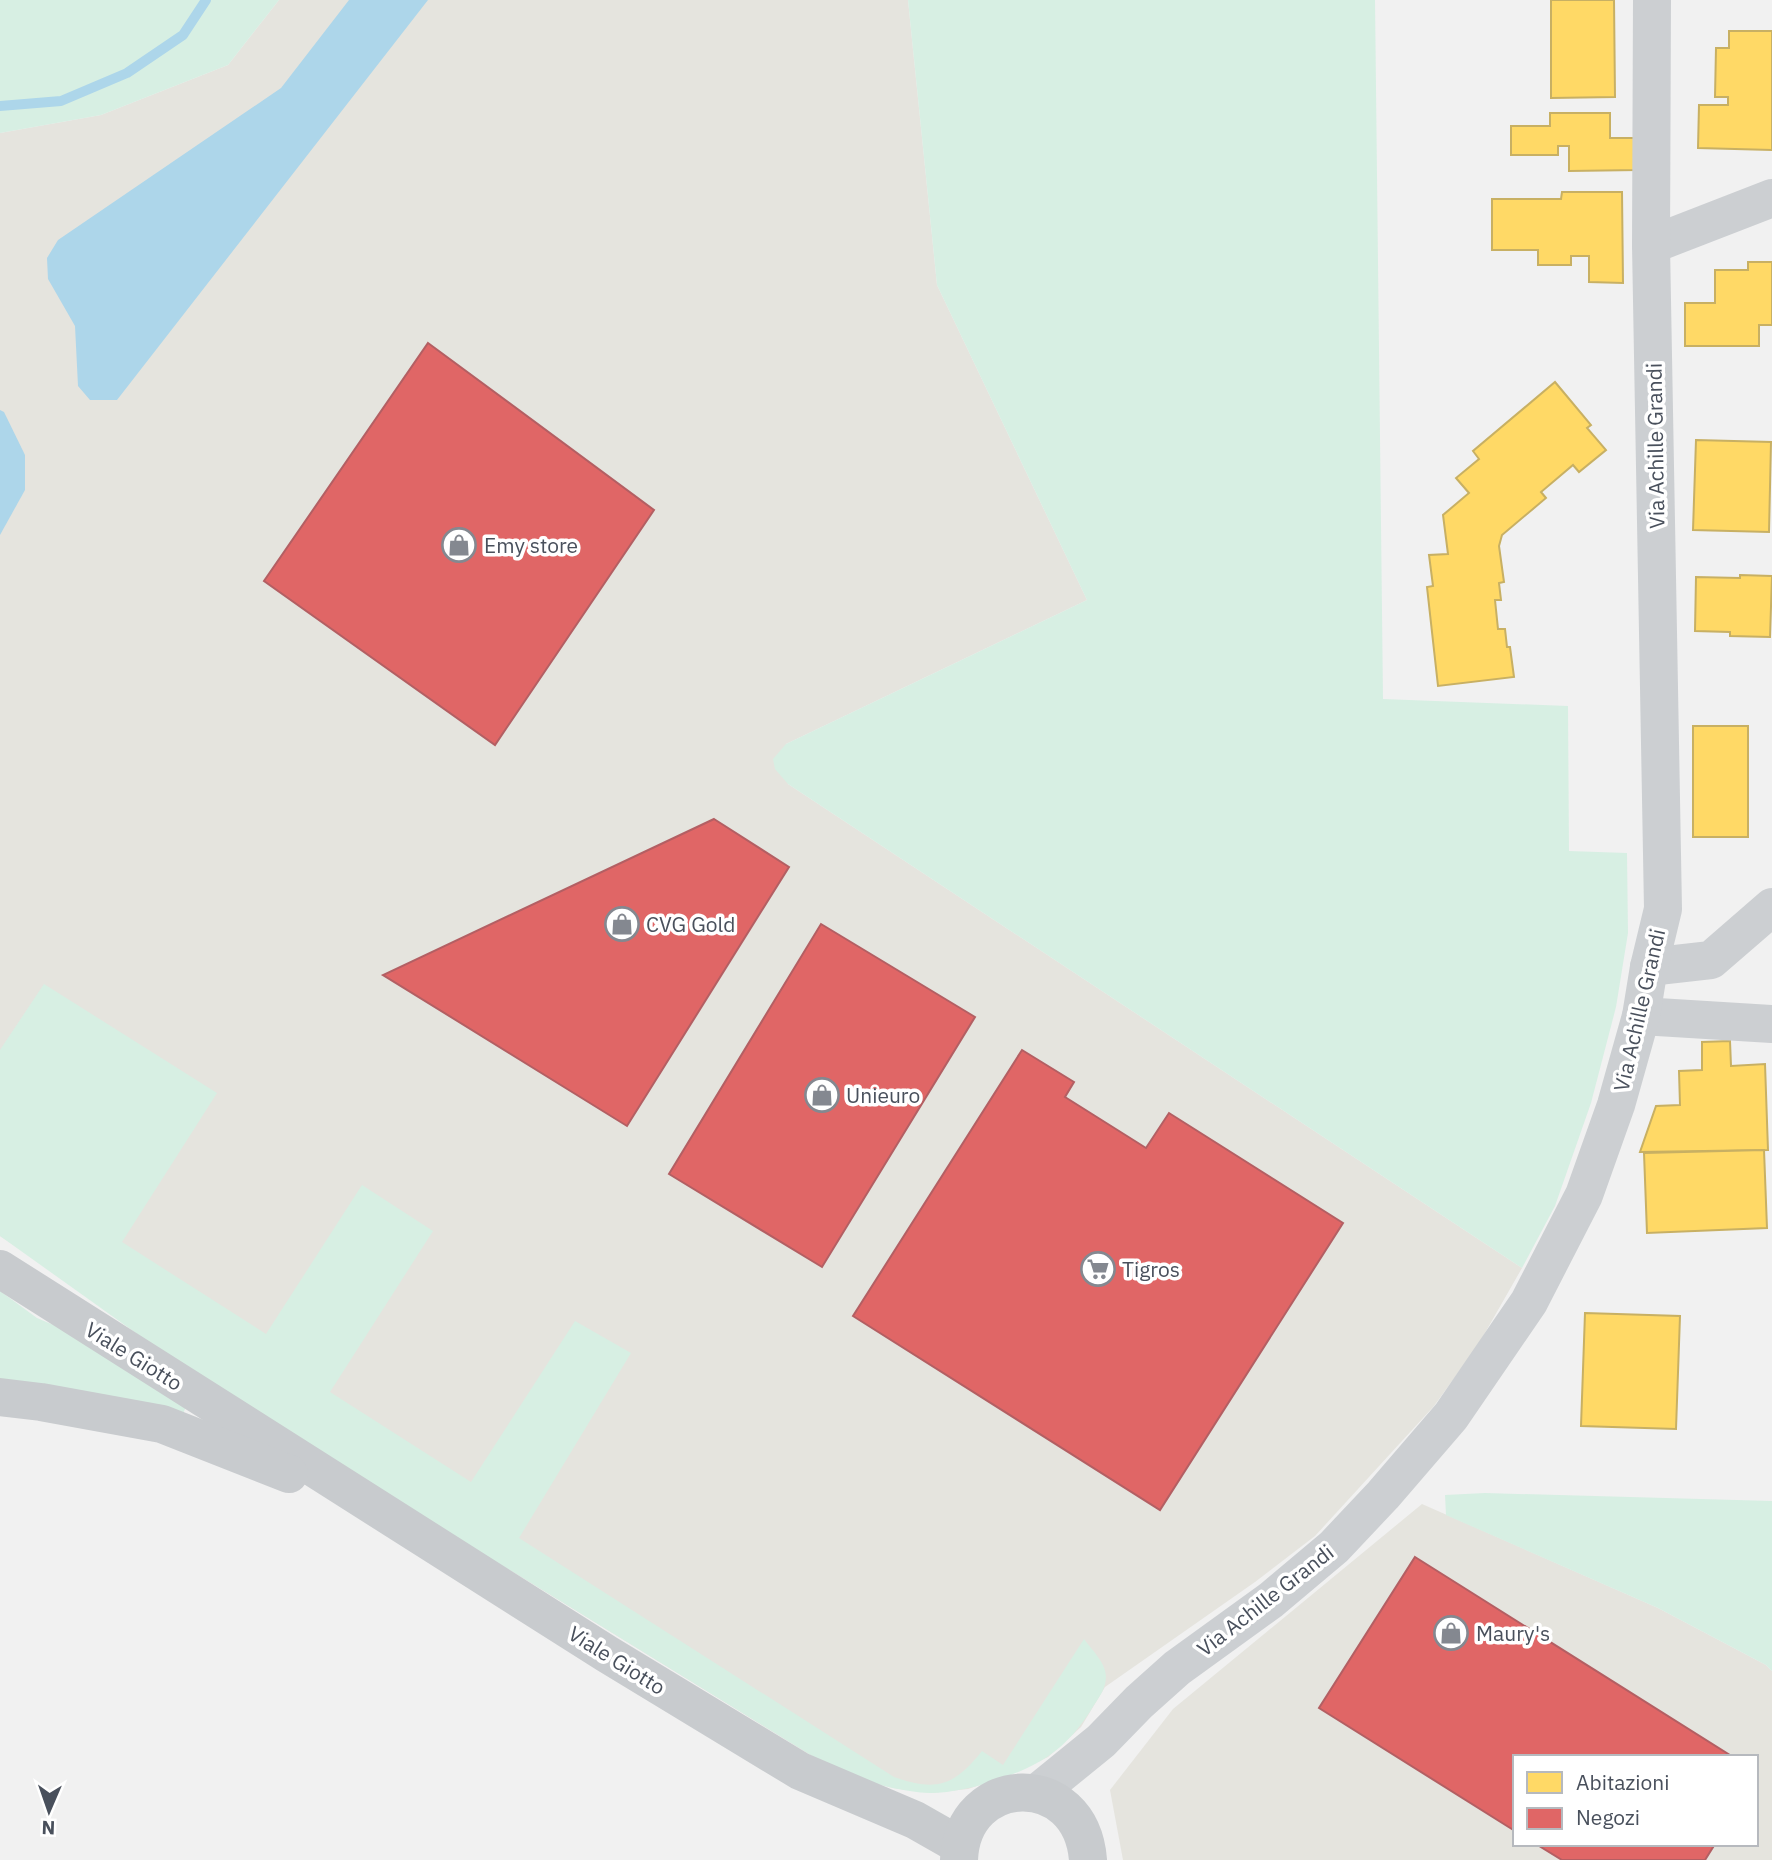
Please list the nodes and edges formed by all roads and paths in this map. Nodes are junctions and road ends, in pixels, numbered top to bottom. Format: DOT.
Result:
graph roads {
  1 [pos="1652,0"];
  2 [pos="1772,198"];
  3 [pos="1651,245"];
  4 [pos="1772,907"];
  5 [pos="1649,967"];
  6 [pos="1641,1016"];
  7 [pos="1772,1024"];
  8 [pos="0,1269"];
  9 [pos="0,1397"];
  10 [pos="375,1507"];
  11 [pos="1101,1741"];
  12 [pos="1037,1793"];
  13 [pos="867,1799"];
  14 [pos="991,1801"];
  15 [pos="1084,1842"];
  16 [pos="959,1853"];
  1 -- 3 [label="street, Via Achille Grandi"];
  2 -- 3 [label="street"];
  3 -- 5 [label="street, Via Achille Grandi"];
  4 -- 5 [label="street"];
  5 -- 6 [label="street, Via Achille Grandi"];
  6 -- 7 [label="street"];
  6 -- 11 [label="street, Via Achille Grandi"];
  8 -- 10 [label="main road, Viale Giotto"];
  9 -- 10 [label="main road, Viale Giotto"];
  10 -- 13 [label="main road, Viale Giotto"];
  11 -- 12 [label="street, Via Achille Grandi"];
  11 -- 15 [label="street"];
  12 -- 14 [label="main road, Viale Giotto"];
  12 -- 15 [label="main road"];
  13 -- 14 [label="main road, Viale Giotto"];
  13 -- 16 [label="main road, Viale Giotto"];
  14 -- 16 [label="main road, Viale Giotto"];
}
